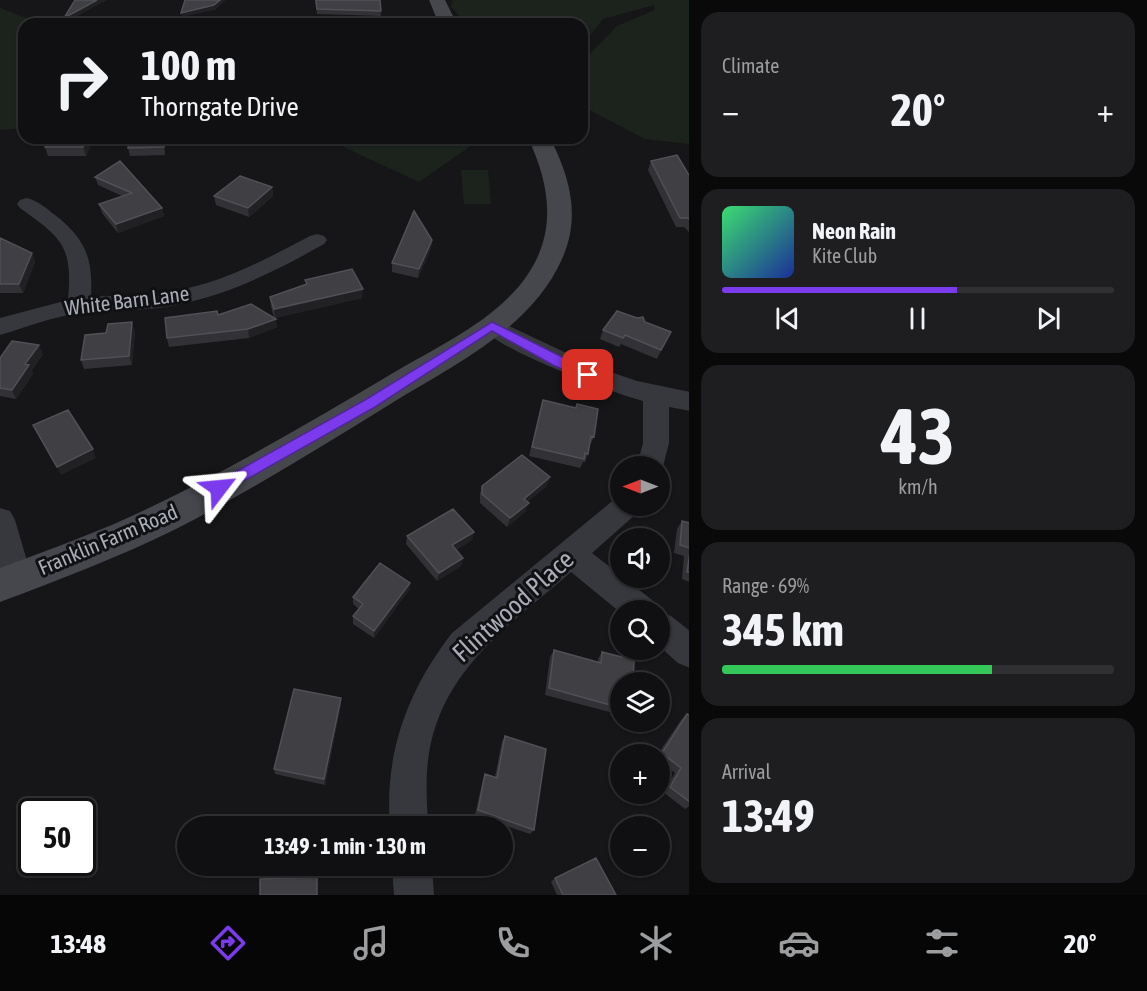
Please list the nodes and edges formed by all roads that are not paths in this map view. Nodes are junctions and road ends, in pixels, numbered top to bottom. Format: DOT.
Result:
graph roads {
  1 [pos="437,0"];
  2 [pos="443,18"];
  3 [pos="542,144"];
  4 [pos="27,204"];
  5 [pos="317,240"];
  6 [pos="80,306"];
  7 [pos="492,326"];
  8 [pos="0,327"];
  9 [pos="656,397"];
  10 [pos="689,402"];
  11 [pos="654,456"];
  12 [pos="615,516"];
  13 [pos="0,520"];
  14 [pos="571,554"];
  15 [pos="8,581"];
  16 [pos="628,600"];
  17 [pos="670,635"];
  18 [pos="689,651"];
  19 [pos="409,816"];
  20 [pos="413,876"];
  21 [pos="414,895"];
  1 -- 2 [label="main road"];
  3 -- 7 [label="main road, Franklin Farm Road"];
  4 -- 6 [label="street"];
  5 -- 6 [label="street, White Barn Lane"];
  6 -- 8 [label="street, White Barn Lane"];
  7 -- 9 [label="street"];
  7 -- 15 [label="main road, Franklin Farm Road"];
  9 -- 10 [label="street"];
  9 -- 11 [label="street"];
  12 -- 14 [label="street, Flintwood Place"];
  13 -- 15 [label="street"];
  14 -- 16 [label="street"];
  14 -- 19 [label="street, Flintwood Place"];
  17 -- 18 [label="street"];
  20 -- 21 [label="street"];
}
